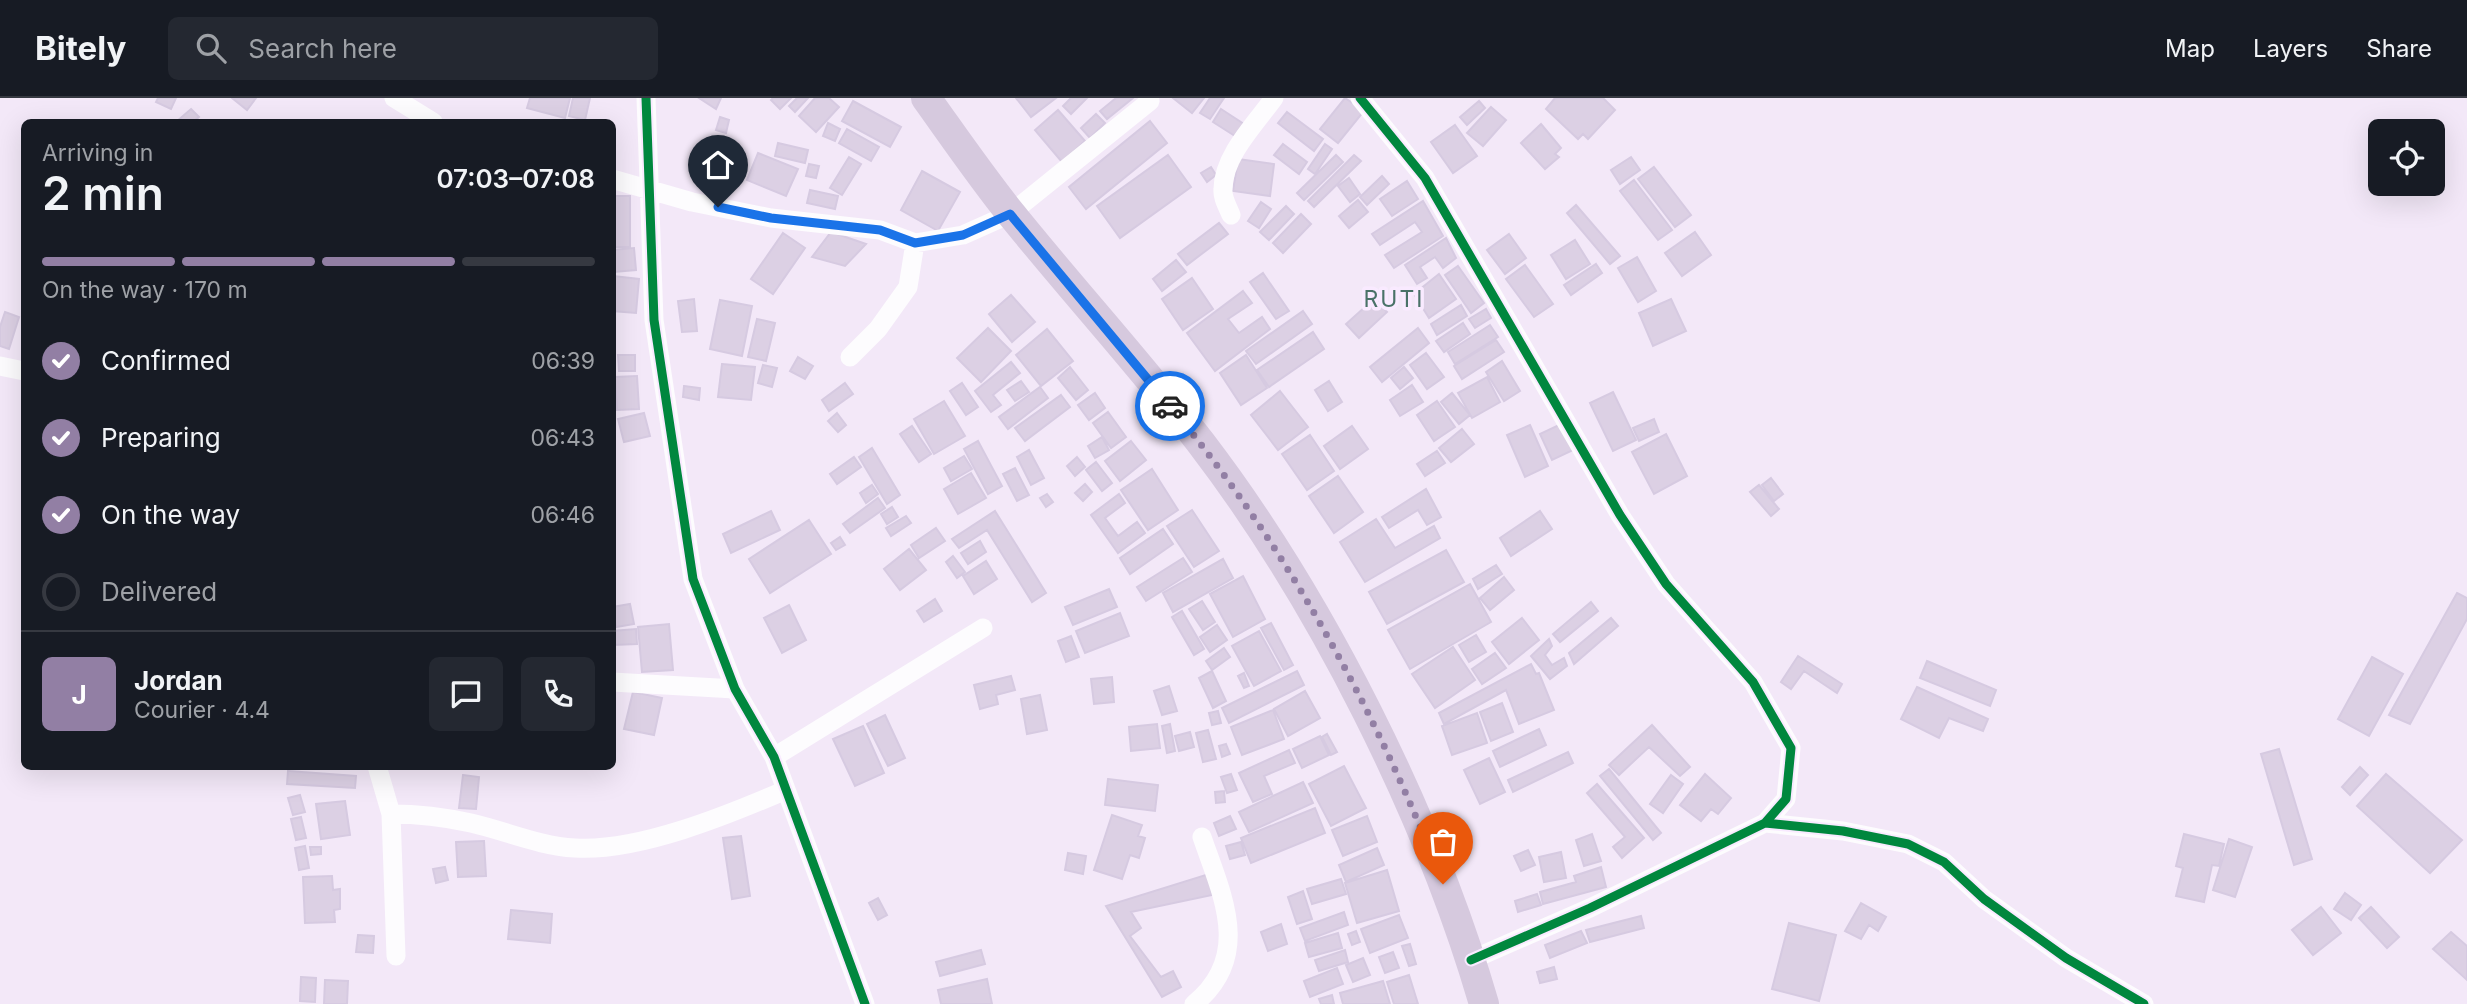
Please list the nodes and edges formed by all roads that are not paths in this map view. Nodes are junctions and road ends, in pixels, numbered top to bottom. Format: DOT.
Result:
graph roads {
  1 [pos="394,98"];
  2 [pos="646,98"];
  3 [pos="926,98"];
  4 [pos="1274,98"];
  5 [pos="1360,98"];
  6 [pos="1150,101"];
  7 [pos="428,119"];
  8 [pos="616,180"];
  9 [pos="650,189"];
  10 [pos="1010,214"];
  11 [pos="1231,215"];
  12 [pos="915,243"];
  13 [pos="850,357"];
  14 [pos="0,366"];
  15 [pos="21,370"];
  16 [pos="983,628"];
  17 [pos="616,682"];
  18 [pos="735,689"];
  19 [pos="774,757"];
  20 [pos="377,770"];
  21 [pos="786,790"];
  22 [pos="391,814"];
  23 [pos="1765,823"];
  24 [pos="1202,837"];
  25 [pos="396,956"];
  26 [pos="1471,960"];
  27 [pos="865,1004"];
  28 [pos="1194,1004"];
  29 [pos="1484,1004"];
  30 [pos="2144,1004"];
  1 -- 7 [label="street"];
  2 -- 9 [label="street"];
  3 -- 10 [label="main road"];
  4 -- 11 [label="street"];
  5 -- 23 [label="street"];
  6 -- 10 [label="street"];
  8 -- 9 [label="street"];
  9 -- 12 [label="street"];
  9 -- 18 [label="street"];
  10 -- 12 [label="street"];
  10 -- 26 [label="main road"];
  12 -- 13 [label="street"];
  14 -- 15 [label="street"];
  16 -- 19 [label="street"];
  17 -- 18 [label="street"];
  18 -- 19 [label="street"];
  19 -- 21 [label="street"];
  20 -- 22 [label="street"];
  21 -- 22 [label="street"];
  21 -- 27 [label="street"];
  22 -- 25 [label="street"];
  23 -- 26 [label="street"];
  23 -- 30 [label="street"];
  24 -- 28 [label="street"];
  26 -- 29 [label="main road"];
}
